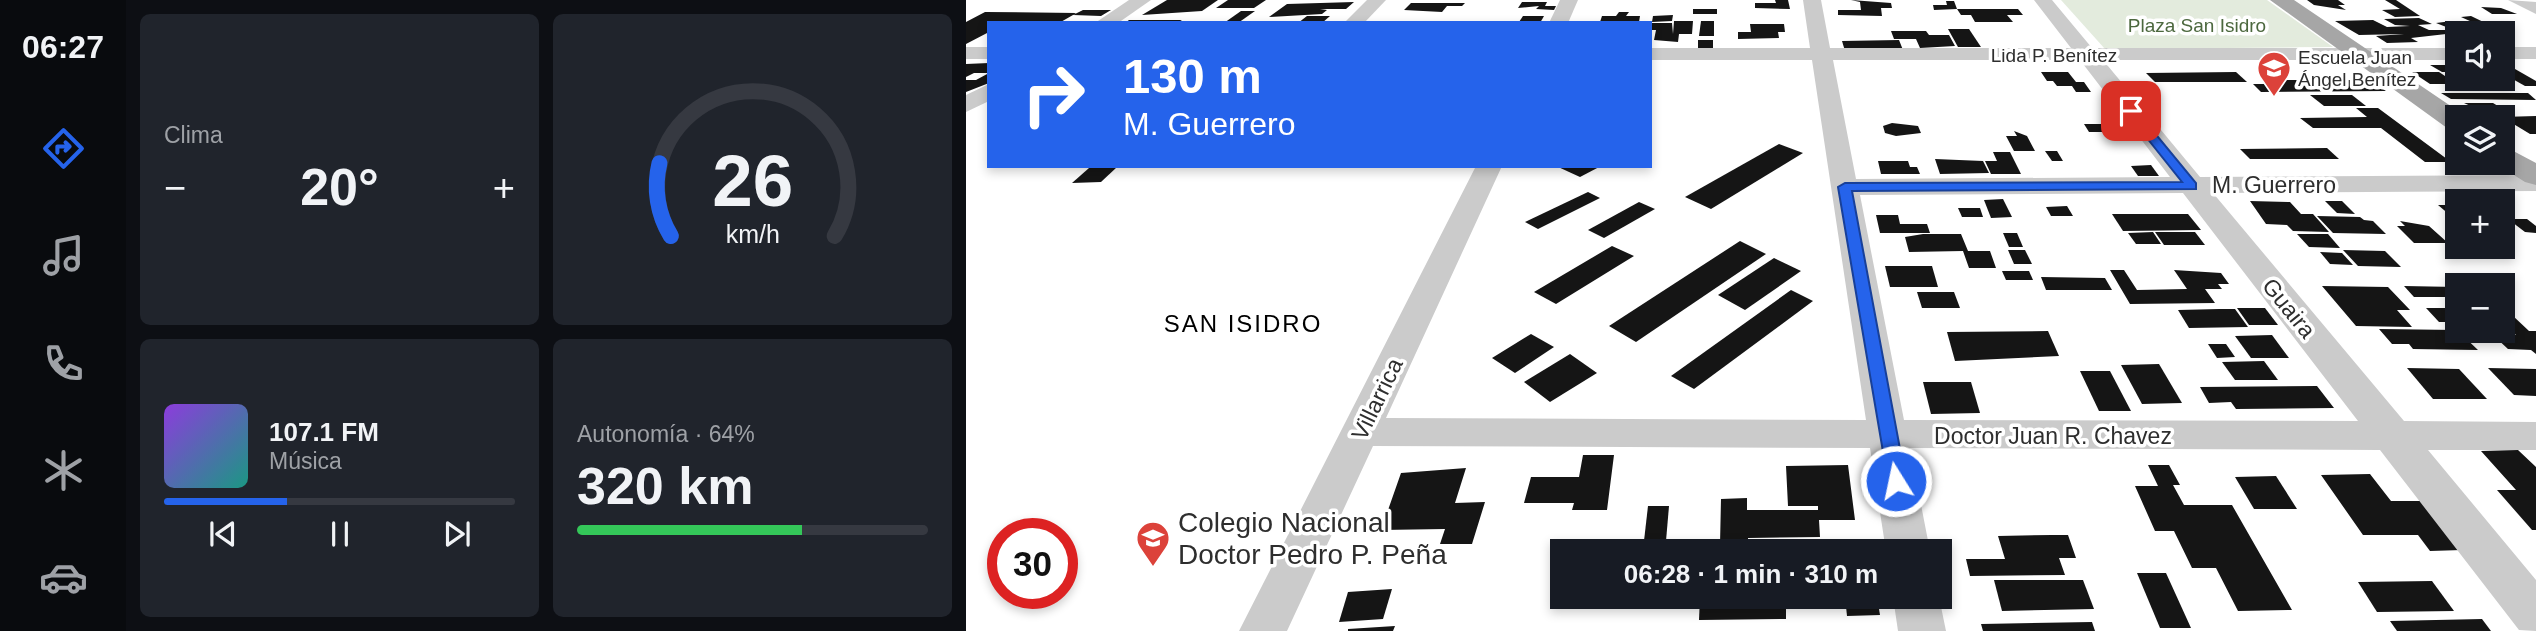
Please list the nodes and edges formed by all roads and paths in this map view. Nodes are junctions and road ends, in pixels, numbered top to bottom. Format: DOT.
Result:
graph roads {
  1 [pos="1142,0"];
  2 [pos="1377,0"];
  3 [pos="1569,0"];
  4 [pos="1812,0"];
  5 [pos="2043,0"];
  6 [pos="2280,0"];
  7 [pos="2517,0"];
  8 [pos="2536,9"];
  9 [pos="1107,21"];
  10 [pos="1355,21"];
  11 [pos="1559,21"];
  12 [pos="966,53"];
  13 [pos="987,53"];
  14 [pos="2515,53"];
  15 [pos="2536,53"];
  16 [pos="1652,54"];
  17 [pos="1822,54"];
  18 [pos="2358,54"];
  19 [pos="2445,54"];
  20 [pos="2086,55"];
  21 [pos="987,92"];
  22 [pos="966,105"];
  23 [pos="2445,114"];
  24 [pos="2515,162"];
  25 [pos="1488,168"];
  26 [pos="2536,177"];
  27 [pos="2536,183"];
  28 [pos="2191,186"];
  29 [pos="1845,187"];
  30 [pos="1361,432"];
  31 [pos="1888,435"];
  32 [pos="2536,436"];
  33 [pos="2393,437"];
  34 [pos="1906,539"];
  35 [pos="1918,609"];
  36 [pos="2536,615"];
  37 [pos="1263,631"];
  38 [pos="1922,631"];
  1 -- 9 [label="street"];
  2 -- 10 [label="street"];
  3 -- 11 [label="street"];
  4 -- 17 [label="street"];
  5 -- 20 [label="street, Guaira"];
  6 -- 18 [label="main road"];
  7 -- 8 [label="street"];
  12 -- 13 [label="street"];
  14 -- 15 [label="street"];
  16 -- 17 [label="street, Lida P. Benítez"];
  17 -- 20 [label="street, Lida P. Benítez"];
  17 -- 29 [label="street"];
  18 -- 19 [label="street, Lida P. Benítez"];
  18 -- 20 [label="street, Lida P. Benítez"];
  18 -- 23 [label="main road"];
  20 -- 28 [label="street, Guaira"];
  21 -- 22 [label="street"];
  24 -- 26 [label="main road"];
  25 -- 30 [label="street, Villarrica"];
  27 -- 28 [label="street, M. Guerrero"];
  28 -- 29 [label="street, M. Guerrero"];
  28 -- 33 [label="street, Guaira"];
  29 -- 31 [label="street"];
  30 -- 31 [label="street, Doctor Juan R. Chavez"];
  30 -- 37 [label="street, Villarrica"];
  31 -- 33 [label="street, Doctor Juan R. Chavez"];
  31 -- 34 [label="street"];
  32 -- 33 [label="street, Doctor Juan R. Chavez"];
  33 -- 36 [label="street, Guaira"];
  35 -- 38 [label="street"];
}
